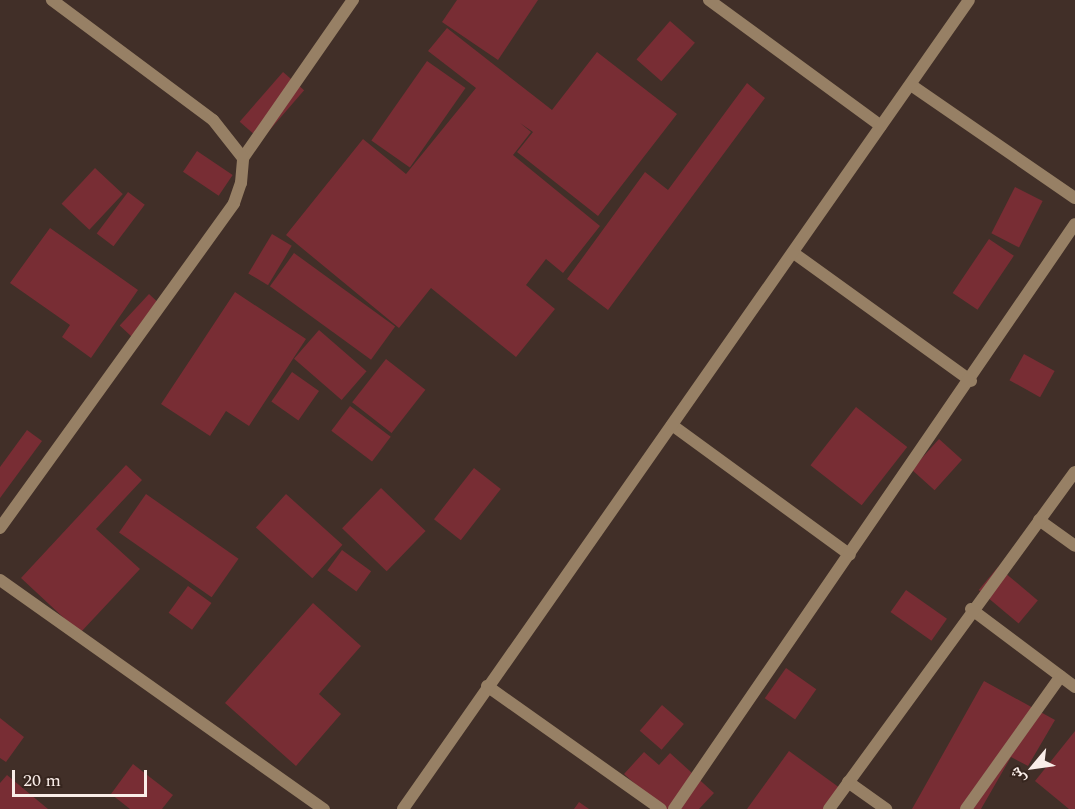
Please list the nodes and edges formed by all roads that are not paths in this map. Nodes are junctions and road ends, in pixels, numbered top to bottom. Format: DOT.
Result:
graph roads {
  1 [pos="52,0"];
  2 [pos="353,0"];
  3 [pos="709,0"];
  4 [pos="969,0"];
  5 [pos="911,85"];
  6 [pos="881,126"];
  7 [pos="243,158"];
  8 [pos="1075,198"];
  9 [pos="1075,224"];
  10 [pos="795,254"];
  11 [pos="971,381"];
  12 [pos="672,425"];
  13 [pos="1075,472"];
  14 [pos="1039,520"];
  15 [pos="0,528"];
  16 [pos="1075,546"];
  17 [pos="850,555"];
  18 [pos="0,580"];
  19 [pos="971,609"];
  20 [pos="1061,676"];
  21 [pos="487,686"];
  22 [pos="1075,687"];
  23 [pos="848,782"];
  24 [pos="324,809"];
  25 [pos="403,809"];
  26 [pos="661,809"];
  27 [pos="674,809"];
  28 [pos="829,809"];
  29 [pos="886,809"];
  30 [pos="966,809"];
  1 -- 7 [label="street"];
  2 -- 7 [label="street"];
  3 -- 6 [label="street"];
  4 -- 5 [label="street"];
  5 -- 6 [label="street"];
  5 -- 8 [label="street"];
  6 -- 10 [label="street"];
  7 -- 15 [label="street"];
  9 -- 11 [label="street"];
  10 -- 11 [label="street"];
  10 -- 12 [label="street"];
  11 -- 17 [label="street"];
  12 -- 17 [label="street"];
  12 -- 21 [label="street"];
  13 -- 14 [label="street"];
  14 -- 16 [label="street"];
  14 -- 19 [label="street"];
  17 -- 27 [label="street"];
  18 -- 24 [label="street"];
  19 -- 20 [label="street"];
  19 -- 23 [label="street"];
  20 -- 22 [label="street"];
  20 -- 30 [label="street"];
  21 -- 25 [label="street"];
  21 -- 26 [label="street"];
  23 -- 28 [label="street"];
  23 -- 29 [label="street"];
}
